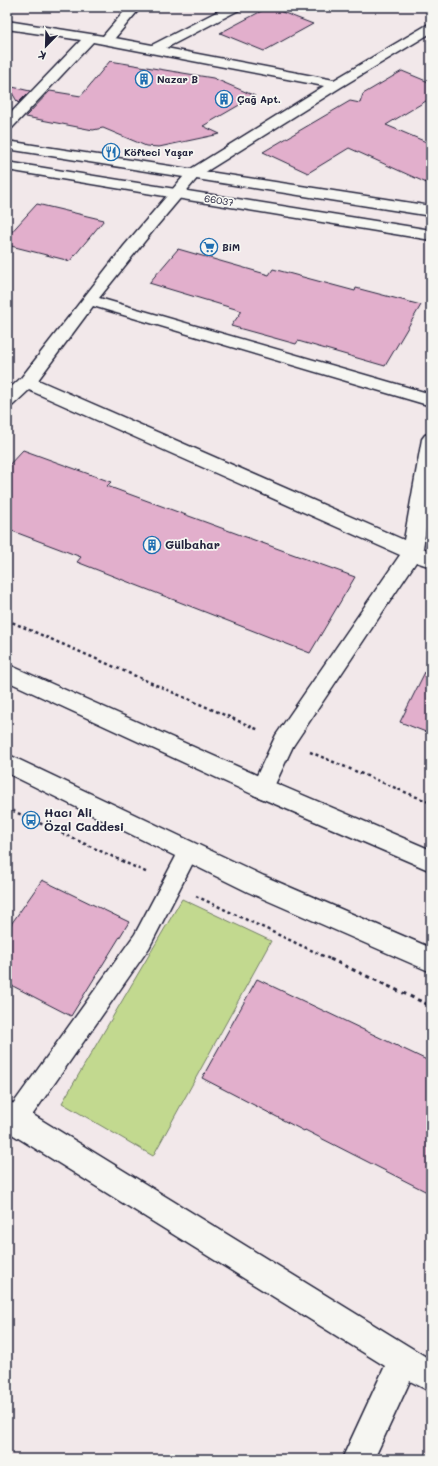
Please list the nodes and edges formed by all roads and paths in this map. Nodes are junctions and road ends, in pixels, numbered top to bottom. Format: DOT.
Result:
graph roads {
  1 [pos="135,7"];
  2 [pos="235,7"];
  3 [pos="7,24"];
  4 [pos="431,28"];
  5 [pos="91,37"];
  6 [pos="106,40"];
  7 [pos="154,49"];
  8 [pos="336,84"];
  9 [pos="7,125"];
  10 [pos="7,145"];
  11 [pos="7,166"];
  12 [pos="194,173"];
  13 [pos="176,193"];
  14 [pos="431,211"];
  15 [pos="431,235"];
  16 [pos="89,300"];
  17 [pos="27,382"];
  18 [pos="431,400"];
  19 [pos="7,401"];
  20 [pos="431,439"];
  21 [pos="412,553"];
  22 [pos="431,560"];
  23 [pos="7,620"];
  24 [pos="7,672"];
  25 [pos="284,741"];
  26 [pos="7,763"];
  27 [pos="262,788"];
  28 [pos="431,803"];
  29 [pos="7,808"];
  30 [pos="189,852"];
  31 [pos="431,861"];
  32 [pos="171,884"];
  33 [pos="431,960"];
  34 [pos="431,1006"];
  35 [pos="10,1123"];
  36 [pos="404,1360"];
  37 [pos="431,1377"];
  38 [pos="358,1459"];
  1 -- 6 [label="street"];
  2 -- 7 [label="street"];
  3 -- 5 [label="street"];
  4 -- 8 [label="street"];
  5 -- 6 [label="street"];
  5 -- 9 [label="street"];
  6 -- 7 [label="street"];
  7 -- 8 [label="street"];
  8 -- 12 [label="street"];
  10 -- 12 [label="street, 66037"];
  11 -- 13 [label="street, 66037"];
  12 -- 13 [label="street"];
  12 -- 14 [label="street, 66037"];
  13 -- 15 [label="street, 66037"];
  13 -- 16 [label="street"];
  16 -- 17 [label="street"];
  16 -- 18 [label="street"];
  17 -- 19 [label="street"];
  17 -- 21 [label="street"];
  20 -- 21 [label="street"];
  21 -- 22 [label="street"];
  21 -- 25 [label="street"];
  23 -- 25 [label="path"];
  24 -- 27 [label="street"];
  25 -- 27 [label="street"];
  25 -- 28 [label="path"];
  26 -- 30 [label="street"];
  27 -- 31 [label="street"];
  29 -- 32 [label="path"];
  30 -- 32 [label="lane"];
  30 -- 33 [label="street"];
  32 -- 34 [label="path"];
  32 -- 35 [label="lane"];
  35 -- 36 [label="street"];
  36 -- 37 [label="street"];
  36 -- 38 [label="street"];
}
